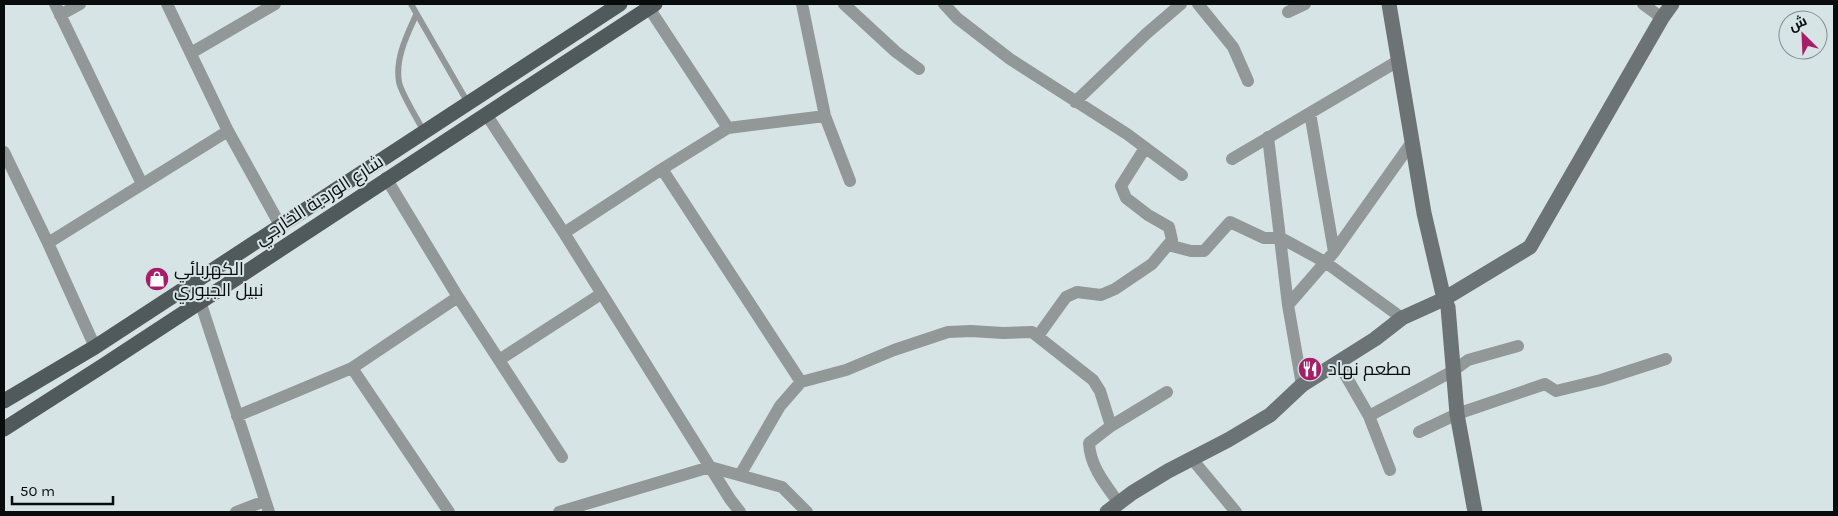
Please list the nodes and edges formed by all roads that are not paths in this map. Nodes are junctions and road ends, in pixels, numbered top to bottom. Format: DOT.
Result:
graph roads {
  1 [pos="80,4"];
  2 [pos="167,4"];
  3 [pos="274,4"];
  4 [pos="411,4"];
  5 [pos="620,4"];
  6 [pos="802,4"];
  7 [pos="844,4"];
  8 [pos="944,4"];
  9 [pos="1181,4"];
  10 [pos="1198,4"];
  11 [pos="1305,4"];
  12 [pos="1389,4"];
  13 [pos="1643,4"];
  14 [pos="1672,4"];
  15 [pos="652,6"];
  16 [pos="58,10"];
  17 [pos="1288,12"];
  18 [pos="416,14"];
  19 [pos="1662,18"];
  20 [pos="574,33"];
  21 [pos="585,50"];
  22 [pos="191,53"];
  23 [pos="1398,61"];
  24 [pos="919,69"];
  25 [pos="508,76"];
  26 [pos="1248,80"];
  27 [pos="517,94"];
  28 [pos="1075,102"];
  29 [pos="468,103"];
  30 [pos="1310,113"];
  31 [pos="486,114"];
  32 [pos="825,116"];
  33 [pos="728,128"];
  34 [pos="228,131"];
  35 [pos="424,132"];
  36 [pos="1268,137"];
  37 [pos="1412,142"];
  38 [pos="1144,148"];
  39 [pos="4,152"];
  40 [pos="1232,159"];
  41 [pos="662,168"];
  42 [pos="1182,175"];
  43 [pos="386,178"];
  44 [pos="850,181"];
  45 [pos="142,184"];
  46 [pos="280,225"];
  47 [pos="564,233"];
  48 [pos="1280,238"];
  49 [pos="48,242"];
  50 [pos="1168,245"];
  51 [pos="1334,252"];
  52 [pos="1325,262"];
  53 [pos="601,294"];
  54 [pos="458,297"];
  55 [pos="1444,299"];
  56 [pos="200,301"];
  57 [pos="1288,305"];
  58 [pos="1402,318"];
  59 [pos="1038,336"];
  60 [pos="1518,346"];
  61 [pos="95,347"];
  62 [pos="1666,359"];
  63 [pos="499,360"];
  64 [pos="1339,364"];
  65 [pos="352,368"];
  66 [pos="1453,371"];
  67 [pos="802,382"];
  68 [pos="1302,385"];
  69 [pos="1167,392"];
  70 [pos="4,401"];
  71 [pos="1458,414"];
  72 [pos="236,416"];
  73 [pos="1368,416"];
  74 [pos="1112,426"];
  75 [pos="4,428"];
  76 [pos="1419,432"];
  77 [pos="562,457"];
  78 [pos="1192,459"];
  79 [pos="710,467"];
  80 [pos="1390,470"];
  81 [pos="740,476"];
  82 [pos="267,507"];
  83 [pos="1113,507"];
  84 [pos="236,512"];
  85 [pos="449,512"];
  86 [pos="559,512"];
  87 [pos="740,512"];
  88 [pos="807,512"];
  89 [pos="1236,512"];
  90 [pos="1476,512"];
  1 -- 16 [label="street"];
  2 -- 22 [label="street"];
  3 -- 22 [label="street"];
  4 -- 18 [label="lane"];
  5 -- 20 [label="main road, شارع الوردية الخارجي"];
  6 -- 32 [label="street"];
  7 -- 24 [label="street"];
  8 -- 28 [label="street"];
  9 -- 28 [label="street"];
  10 -- 26 [label="street"];
  11 -- 17 [label="street"];
  12 -- 23 [label="street"];
  13 -- 19 [label="street"];
  14 -- 19 [label="street"];
  15 -- 21 [label="main road, شارع الوردية الخارجي"];
  15 -- 33 [label="street"];
  16 -- 45 [label="street"];
  18 -- 29 [label="lane"];
  18 -- 35 [label="lane"];
  19 -- 55 [label="street"];
  20 -- 21 [label="main road"];
  20 -- 25 [label="main road, شارع الوردية الخارجي"];
  21 -- 27 [label="main road, شارع الوردية الخارجي"];
  22 -- 34 [label="street"];
  23 -- 30 [label="street"];
  23 -- 37 [label="street"];
  25 -- 27 [label="main road"];
  25 -- 29 [label="main road, شارع الوردية الخارجي"];
  27 -- 31 [label="main road, شارع الوردية الخارجي"];
  28 -- 38 [label="street"];
  29 -- 35 [label="main road, شارع الوردية الخارجي"];
  30 -- 36 [label="street"];
  30 -- 51 [label="street"];
  31 -- 43 [label="main road, شارع الوردية الخارجي"];
  31 -- 47 [label="street"];
  32 -- 33 [label="street"];
  32 -- 44 [label="street"];
  33 -- 41 [label="street"];
  34 -- 45 [label="street"];
  34 -- 46 [label="street"];
  35 -- 46 [label="main road, شارع الوردية الخارجي"];
  36 -- 40 [label="street"];
  36 -- 48 [label="street"];
  37 -- 51 [label="street"];
  37 -- 55 [label="street"];
  38 -- 42 [label="street"];
  38 -- 50 [label="street"];
  39 -- 49 [label="street"];
  41 -- 47 [label="street"];
  41 -- 67 [label="street"];
  43 -- 54 [label="street"];
  43 -- 56 [label="main road, شارع الوردية الخارجي"];
  45 -- 49 [label="street"];
  46 -- 61 [label="main road, شارع الوردية الخارجي"];
  47 -- 53 [label="street"];
  48 -- 50 [label="street"];
  48 -- 52 [label="street"];
  48 -- 57 [label="street"];
  49 -- 61 [label="street"];
  50 -- 59 [label="street"];
  51 -- 52 [label="street"];
  52 -- 57 [label="street"];
  52 -- 58 [label="street"];
  53 -- 63 [label="street"];
  53 -- 79 [label="street"];
  54 -- 63 [label="street"];
  54 -- 65 [label="street"];
  55 -- 58 [label="street"];
  55 -- 66 [label="street"];
  56 -- 72 [label="street"];
  56 -- 75 [label="main road, شارع الوردية الخارجي"];
  57 -- 68 [label="street"];
  58 -- 64 [label="street"];
  59 -- 67 [label="street"];
  59 -- 74 [label="street"];
  60 -- 66 [label="street"];
  61 -- 70 [label="main road, شارع الوردية الخارجي"];
  62 -- 71 [label="street"];
  63 -- 77 [label="street"];
  64 -- 68 [label="street"];
  64 -- 73 [label="street"];
  65 -- 72 [label="street"];
  65 -- 85 [label="street"];
  66 -- 71 [label="street"];
  66 -- 73 [label="street"];
  67 -- 81 [label="street"];
  68 -- 78 [label="street"];
  69 -- 74 [label="street"];
  71 -- 76 [label="street"];
  71 -- 90 [label="street"];
  72 -- 82 [label="street"];
  73 -- 80 [label="street"];
  74 -- 83 [label="street"];
  78 -- 83 [label="street"];
  78 -- 89 [label="street"];
  79 -- 81 [label="street"];
  79 -- 86 [label="street"];
  79 -- 87 [label="street"];
  81 -- 88 [label="street"];
  82 -- 84 [label="street"];
}
